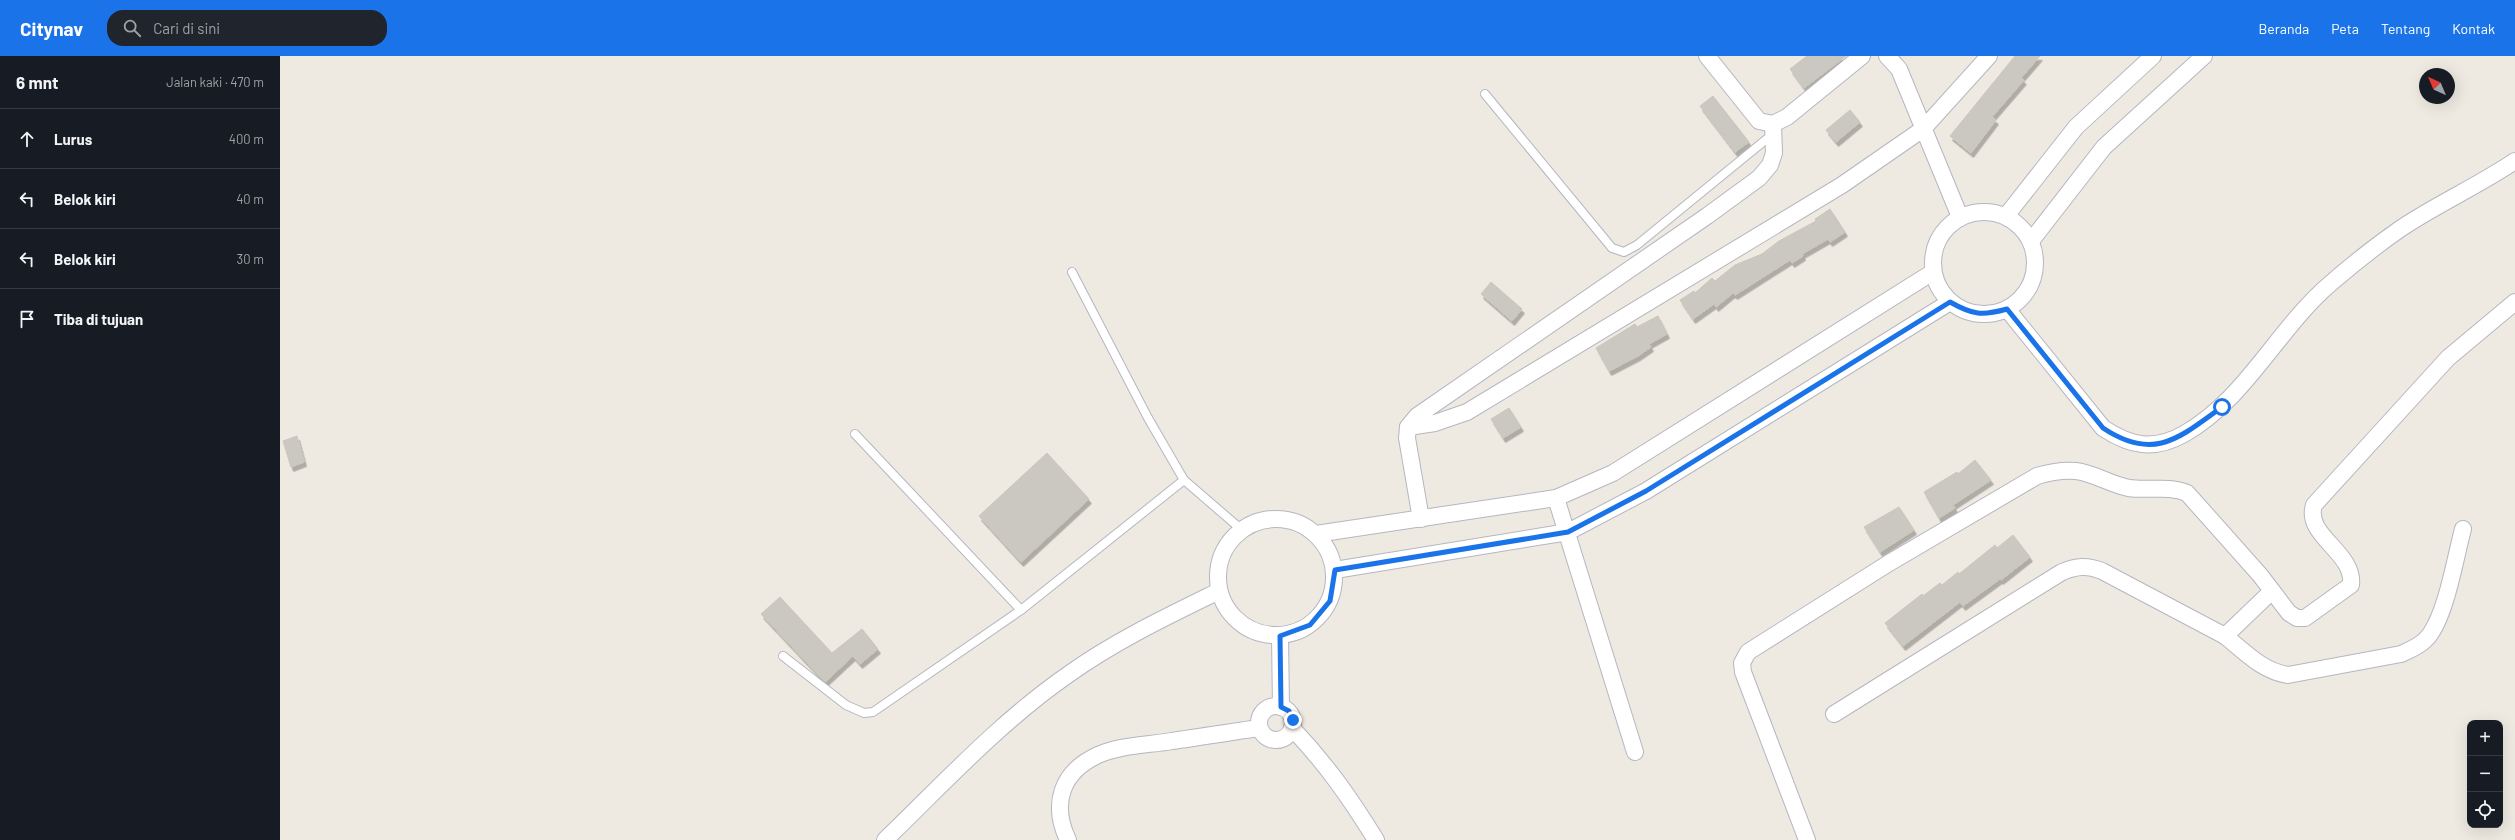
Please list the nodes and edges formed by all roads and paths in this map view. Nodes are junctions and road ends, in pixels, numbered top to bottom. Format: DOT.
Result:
graph roads {
  1 [pos="1707,56"];
  2 [pos="1862,56"];
  3 [pos="1887,56"];
  4 [pos="1989,56"];
  5 [pos="2153,56"];
  6 [pos="2204,56"];
  7 [pos="1485,94"];
  8 [pos="1774,128"];
  9 [pos="1923,129"];
  10 [pos="2515,161"];
  11 [pos="2006,216"];
  12 [pos="1960,217"];
  13 [pos="2031,241"];
  14 [pos="1072,272"];
  15 [pos="1933,272"];
  16 [pos="1950,302"];
  17 [pos="2515,302"];
  18 [pos="2007,309"];
  19 [pos="1408,427"];
  20 [pos="855,434"];
  21 [pos="1184,480"];
  22 [pos="1556,498"];
  23 [pos="1421,519"];
  24 [pos="2463,529"];
  25 [pos="1242,530"];
  26 [pos="1568,532"];
  27 [pos="1316,534"];
  28 [pos="1335,570"];
  29 [pos="1219,591"];
  30 [pos="2272,591"];
  31 [pos="1021,610"];
  32 [pos="1280,636"];
  33 [pos="2225,636"];
  34 [pos="783,656"];
  35 [pos="1281,707"];
  36 [pos="1834,714"];
  37 [pos="1259,728"];
  38 [pos="1292,728"];
  39 [pos="1635,752"];
  40 [pos="884,840"];
  41 [pos="1068,840"];
  42 [pos="1376,840"];
  43 [pos="1807,840"];
  1 -- 8 [label="street"];
  2 -- 8 [label="street"];
  3 -- 9 [label="street"];
  4 -- 9 [label="street"];
  5 -- 11 [label="street"];
  6 -- 13 [label="street"];
  7 -- 8 [label="lane"];
  8 -- 19 [label="street"];
  9 -- 12 [label="street"];
  9 -- 19 [label="street"];
  10 -- 18 [label="street"];
  11 -- 12 [label="street"];
  11 -- 13 [label="street"];
  12 -- 15 [label="street"];
  13 -- 18 [label="street"];
  14 -- 21 [label="lane"];
  15 -- 16 [label="street"];
  15 -- 22 [label="street"];
  16 -- 18 [label="street"];
  16 -- 26 [label="street"];
  17 -- 30 [label="street"];
  19 -- 23 [label="street"];
  20 -- 31 [label="lane"];
  21 -- 25 [label="lane"];
  21 -- 31 [label="lane"];
  22 -- 23 [label="street"];
  22 -- 26 [label="street"];
  23 -- 27 [label="street"];
  24 -- 33 [label="street"];
  25 -- 27 [label="street"];
  25 -- 29 [label="street"];
  26 -- 28 [label="street"];
  26 -- 39 [label="street"];
  27 -- 28 [label="street"];
  28 -- 32 [label="street"];
  29 -- 32 [label="street"];
  29 -- 40 [label="street"];
  30 -- 33 [label="street"];
  30 -- 43 [label="street"];
  31 -- 34 [label="lane"];
  32 -- 35 [label="street"];
  33 -- 36 [label="street"];
  35 -- 37 [label="street"];
  35 -- 38 [label="street"];
  37 -- 38 [label="street"];
  37 -- 41 [label="street"];
  38 -- 42 [label="street"];
}
